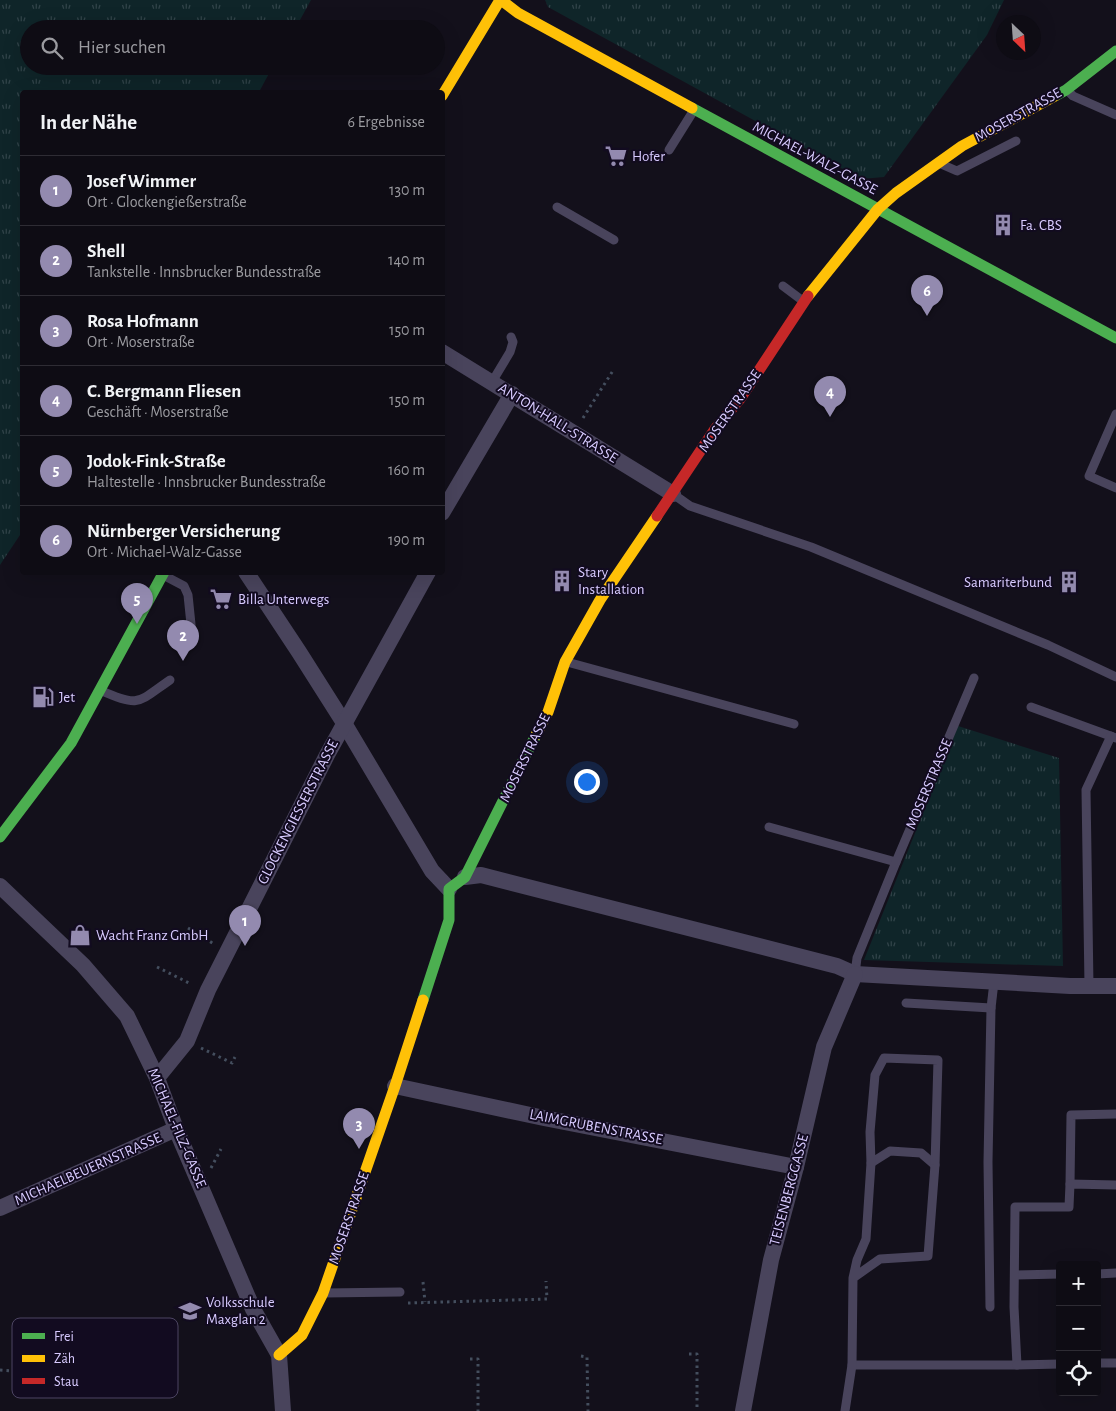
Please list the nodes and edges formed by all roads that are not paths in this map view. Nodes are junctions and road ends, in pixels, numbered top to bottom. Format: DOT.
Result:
graph roads {
  1 [pos="501,0"];
  2 [pos="1116,51"];
  3 [pos="1066,90"];
  4 [pos="445,91"];
  5 [pos="694,110"];
  6 [pos="1116,115"];
  7 [pos="1016,141"];
  8 [pos="669,150"];
  9 [pos="938,162"];
  10 [pos="557,207"];
  11 [pos="878,209"];
  12 [pos="614,240"];
  13 [pos="783,286"];
  14 [pos="804,301"];
  15 [pos="511,337"];
  16 [pos="1116,338"];
  17 [pos="445,354"];
  18 [pos="492,382"];
  19 [pos="512,394"];
  20 [pos="1116,414"];
  21 [pos="1116,488"];
  22 [pos="673,494"];
  23 [pos="445,508"];
  24 [pos="163,575"];
  25 [pos="166,575"];
  26 [pos="248,575"];
  27 [pos="426,575"];
  28 [pos="192,634"];
  29 [pos="565,662"];
  30 [pos="1116,677"];
  31 [pos="974,678"];
  32 [pos="170,680"];
  33 [pos="101,690"];
  34 [pos="1031,707"];
  35 [pos="344,723"];
  36 [pos="794,724"];
  37 [pos="1113,737"];
  38 [pos="769,827"];
  39 [pos="0,837"];
  40 [pos="896,862"];
  41 [pos="465,877"];
  42 [pos="0,886"];
  43 [pos="449,889"];
  44 [pos="855,974"];
  45 [pos="994,982"];
  46 [pos="1089,986"];
  47 [pos="1116,986"];
  48 [pos="906,1003"];
  49 [pos="991,1008"];
  50 [pos="157,1078"];
  51 [pos="395,1086"];
  52 [pos="1116,1114"];
  53 [pos="176,1129"];
  54 [pos="871,1163"];
  55 [pos="934,1165"];
  56 [pos="796,1167"];
  57 [pos="1070,1184"];
  58 [pos="1116,1186"];
  59 [pos="0,1208"];
  60 [pos="1116,1273"];
  61 [pos="1056,1274"];
  62 [pos="1101,1274"];
  63 [pos="1016,1275"];
  64 [pos="853,1278"];
  65 [pos="400,1292"];
  66 [pos="323,1293"];
  67 [pos="990,1307"];
  68 [pos="279,1355"];
  69 [pos="1101,1363"];
  70 [pos="1116,1363"];
  71 [pos="1056,1364"];
  72 [pos="852,1365"];
  73 [pos="1017,1365"];
  74 [pos="282,1411"];
  75 [pos="742,1411"];
  76 [pos="845,1411"];
  1 -- 4 [label="street"];
  1 -- 5 [label="street, MICHAEL-WALZ-GASSE"];
  2 -- 3 [label="street, MOSERSTRASSE"];
  3 -- 6 [label="lane"];
  3 -- 9 [label="street, MOSERSTRASSE"];
  5 -- 8 [label="lane"];
  5 -- 11 [label="street, MICHAEL-WALZ-GASSE"];
  7 -- 9 [label="lane"];
  9 -- 11 [label="street, MOSERSTRASSE"];
  10 -- 12 [label="lane"];
  11 -- 14 [label="street, MOSERSTRASSE"];
  11 -- 16 [label="street, MICHAEL-WALZ-GASSE"];
  13 -- 14 [label="lane"];
  14 -- 22 [label="street, MOSERSTRASSE"];
  15 -- 18 [label="lane"];
  17 -- 18 [label="street, ANTON-HALL-STRASSE"];
  18 -- 19 [label="street, ANTON-HALL-STRASSE"];
  19 -- 22 [label="street, ANTON-HALL-STRASSE"];
  19 -- 23 [label="street"];
  20 -- 21 [label="lane"];
  22 -- 29 [label="street, MOSERSTRASSE"];
  22 -- 30 [label="lane"];
  24 -- 33 [label="street"];
  25 -- 28 [label="lane"];
  26 -- 35 [label="street"];
  27 -- 35 [label="street, GLOCKENGIESSERSTRASSE"];
  29 -- 36 [label="lane"];
  29 -- 41 [label="street, MOSERSTRASSE"];
  31 -- 40 [label="lane, MOSERSTRASSE"];
  32 -- 33 [label="lane"];
  33 -- 39 [label="street"];
  34 -- 37 [label="lane"];
  35 -- 43 [label="street"];
  35 -- 50 [label="street, GLOCKENGIESSERSTRASSE"];
  37 -- 46 [label="lane"];
  38 -- 40 [label="lane"];
  40 -- 44 [label="lane, MOSERSTRASSE"];
  41 -- 43 [label="street, MOSERSTRASSE"];
  41 -- 44 [label="street"];
  42 -- 50 [label="street, MICHAEL-FILZ-GASSE"];
  43 -- 51 [label="street, MOSERSTRASSE"];
  44 -- 45 [label="street"];
  44 -- 56 [label="street, TEISENBERGGASSE"];
  45 -- 46 [label="street"];
  45 -- 49 [label="lane"];
  46 -- 47 [label="street"];
  48 -- 49 [label="lane"];
  49 -- 67 [label="lane"];
  50 -- 53 [label="street, MICHAEL-FILZ-GASSE"];
  51 -- 56 [label="street, LAIMGRUBENSTRASSE"];
  51 -- 66 [label="street, MOSERSTRASSE"];
  52 -- 57 [label="lane"];
  53 -- 59 [label="street, MICHAELBEUERNSTRASSE"];
  53 -- 68 [label="street, MICHAEL-FILZ-GASSE"];
  54 -- 55 [label="lane"];
  54 -- 55 [label="lane"];
  54 -- 64 [label="lane"];
  55 -- 64 [label="lane"];
  56 -- 75 [label="street, TEISENBERGGASSE"];
  57 -- 58 [label="lane"];
  57 -- 63 [label="lane"];
  60 -- 62 [label="lane"];
  61 -- 63 [label="lane"];
  63 -- 73 [label="lane"];
  64 -- 72 [label="lane"];
  65 -- 66 [label="lane"];
  66 -- 68 [label="street, MOSERSTRASSE"];
  68 -- 74 [label="street, MICHAEL-FILZ-GASSE"];
  69 -- 70 [label="lane"];
  71 -- 73 [label="lane"];
  72 -- 73 [label="lane"];
  72 -- 76 [label="lane"];
}
